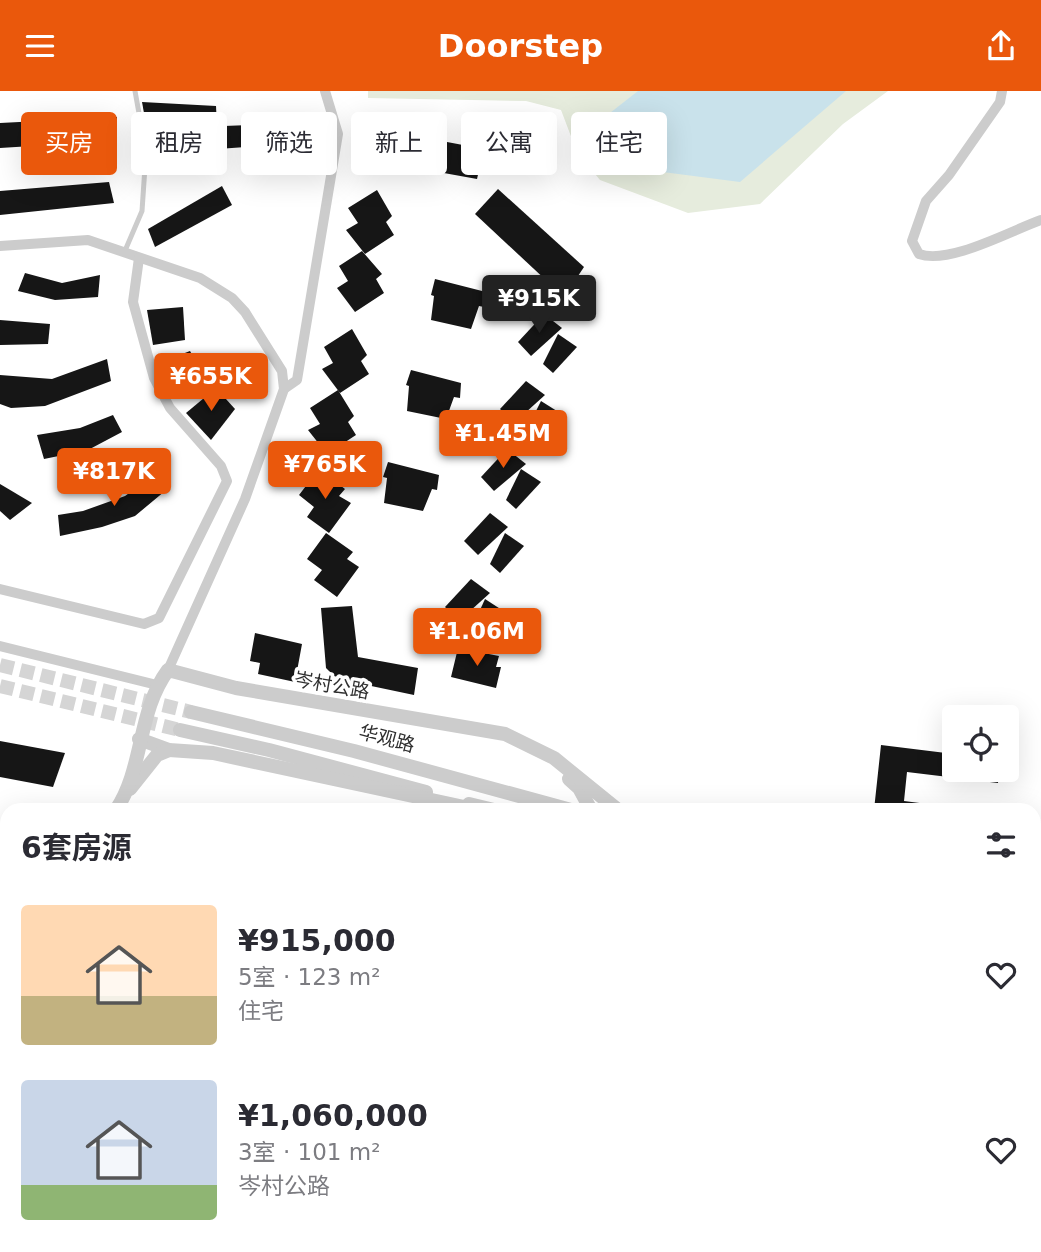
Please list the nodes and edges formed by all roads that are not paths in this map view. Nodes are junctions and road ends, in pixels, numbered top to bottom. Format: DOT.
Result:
graph roads {
  1 [pos="135,91"];
  2 [pos="326,91"];
  3 [pos="1002,91"];
  4 [pos="1041,220"];
  5 [pos="0,246"];
  6 [pos="124,253"];
  7 [pos="139,258"];
  8 [pos="284,389"];
  9 [pos="0,589"];
  10 [pos="0,646"];
  11 [pos="168,670"];
  12 [pos="157,685"];
  13 [pos="191,712"];
  14 [pos="180,730"];
  15 [pos="505,734"];
  16 [pos="139,739"];
  17 [pos="169,750"];
  18 [pos="127,793"];
  19 [pos="121,803"];
  20 [pos="445,803"];
  21 [pos="468,803"];
  22 [pos="546,803"];
  23 [pos="588,803"];
  24 [pos="609,803"];
  1 -- 6 [label="lane"];
  2 -- 8 [label="street"];
  3 -- 4 [label="street"];
  5 -- 6 [label="street"];
  6 -- 7 [label="street"];
  7 -- 8 [label="street"];
  7 -- 9 [label="street"];
  8 -- 11 [label="street"];
  10 -- 12 [label="street"];
  11 -- 12 [label="street"];
  11 -- 15 [label="street, 岑村公路"];
  12 -- 16 [label="street"];
  13 -- 22 [label="street, 华观路"];
  14 -- 21 [label="street"];
  15 -- 23 [label="street"];
  15 -- 24 [label="street, 岑村公路"];
  16 -- 17 [label="street"];
  16 -- 18 [label="street"];
  17 -- 18 [label="street"];
  17 -- 20 [label="street"];
  18 -- 19 [label="street"];
}
